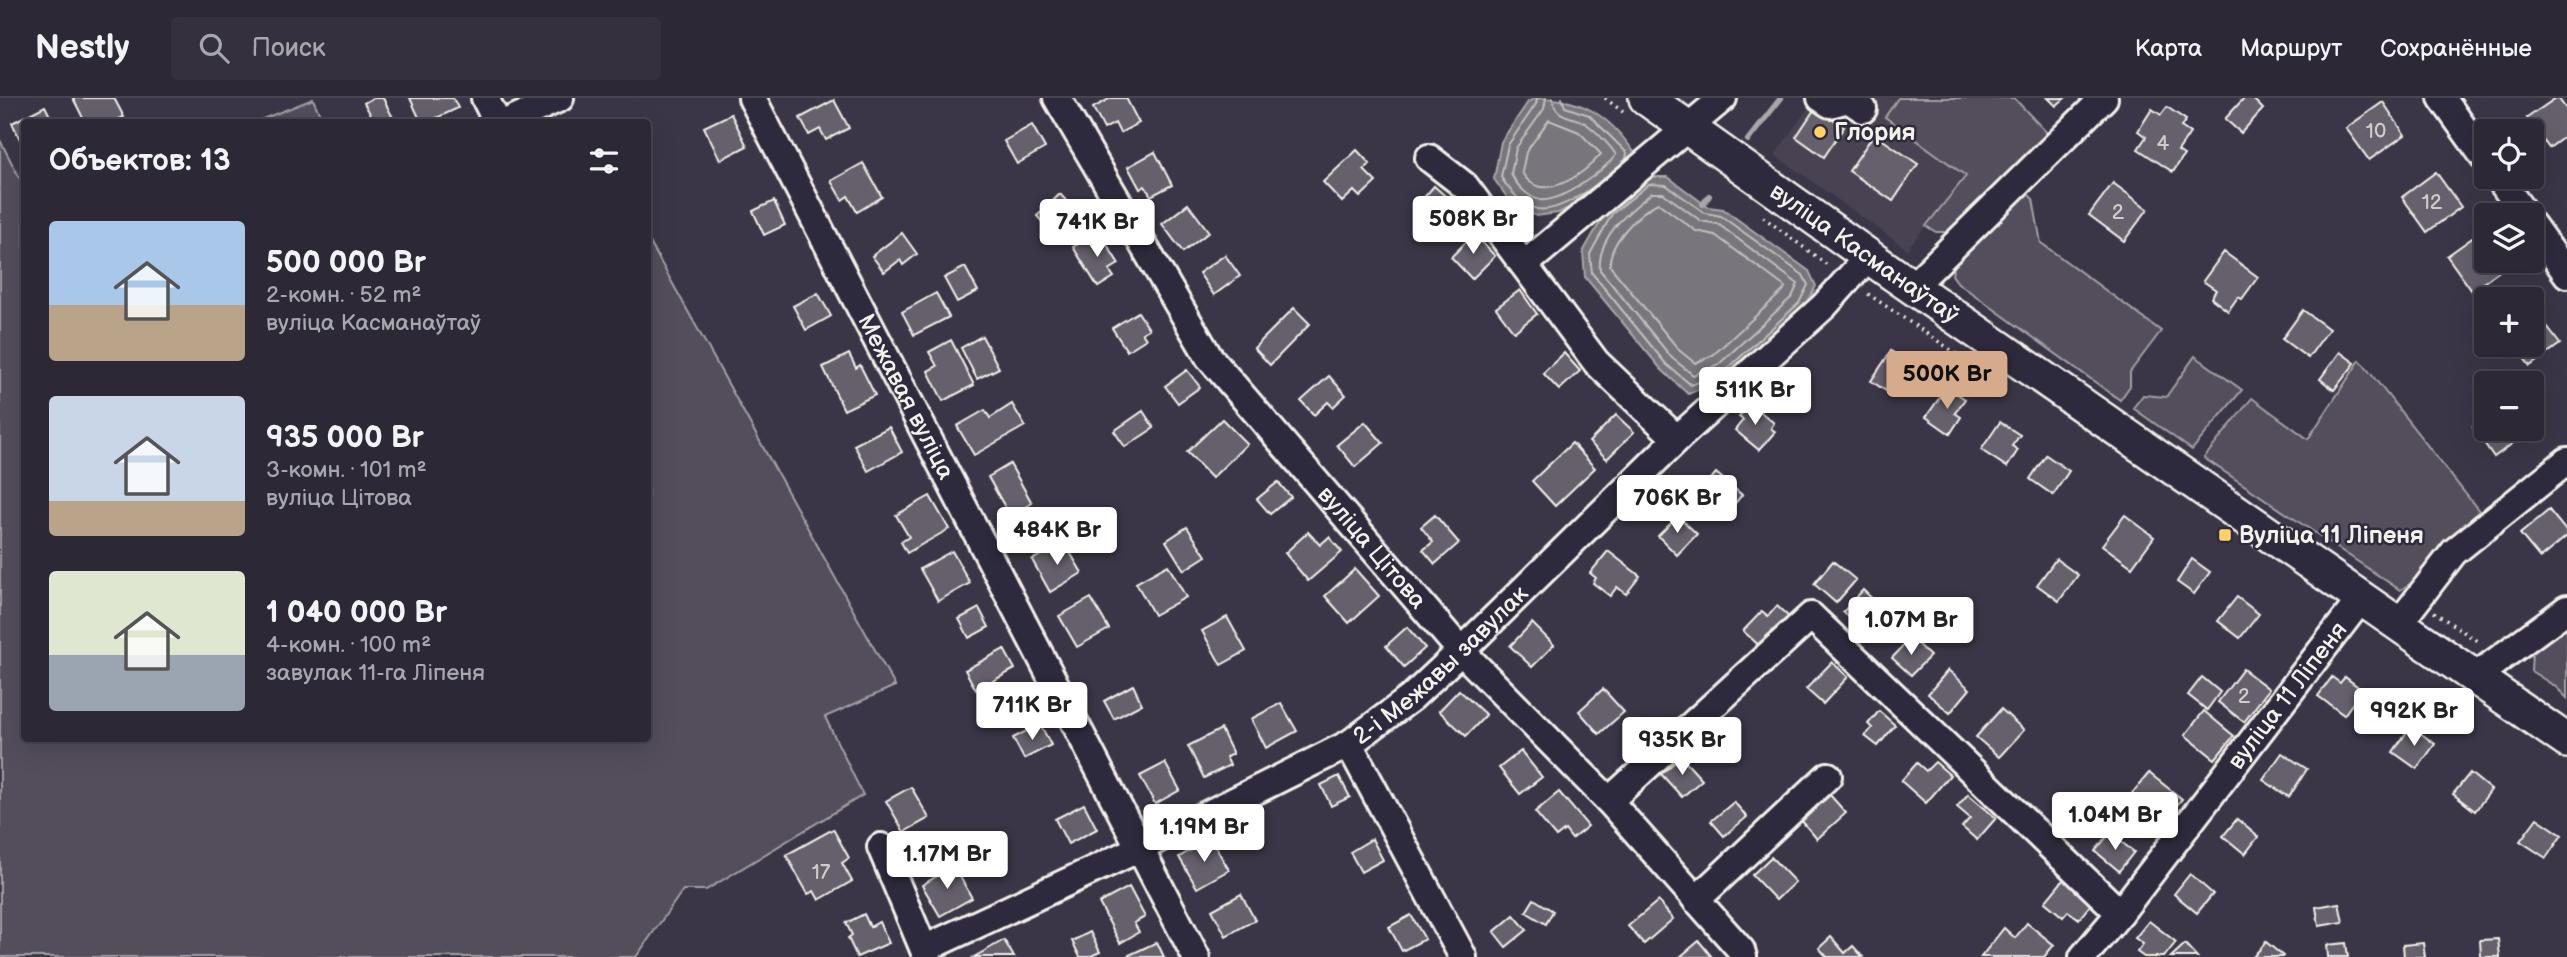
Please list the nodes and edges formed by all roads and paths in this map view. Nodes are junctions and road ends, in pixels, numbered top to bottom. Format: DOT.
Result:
graph roads {
  1 [pos="485,98"];
  2 [pos="561,98"];
  3 [pos="752,98"];
  4 [pos="1057,98"];
  5 [pos="1646,98"];
  6 [pos="1723,98"];
  7 [pos="1821,98"];
  8 [pos="2104,98"];
  9 [pos="2442,98"];
  10 [pos="1863,109"];
  11 [pos="496,119"];
  12 [pos="514,119"];
  13 [pos="1688,128"];
  14 [pos="2474,144"];
  15 [pos="1429,158"];
  16 [pos="2544,242"];
  17 [pos="1869,256"];
  18 [pos="1524,265"];
  19 [pos="2567,274"];
  20 [pos="1912,286"];
  21 [pos="1677,439"];
  22 [pos="2567,461"];
  23 [pos="2361,598"];
  24 [pos="2567,609"];
  25 [pos="2399,624"];
  26 [pos="2457,628"];
  27 [pos="1461,651"];
  28 [pos="2482,662"];
  29 [pos="2567,741"];
  30 [pos="1349,744"];
  31 [pos="1828,776"];
  32 [pos="1609,801"];
  33 [pos="881,847"];
  34 [pos="1140,848"];
  35 [pos="1696,900"];
  36 [pos="2120,913"];
  37 [pos="925,953"];
  38 [pos="1196,957"];
  39 [pos="1463,957"];
  40 [pos="1742,957"];
  41 [pos="2083,957"];
  1 -- 11 [label="street"];
  2 -- 12 [label="street"];
  3 -- 34 [label="street, Межавая вуліца"];
  4 -- 27 [label="street, вуліца Цітова"];
  5 -- 13 [label="main road, вуліца Касманаўтаў"];
  6 -- 13 [label="street"];
  7 -- 10 [label="street"];
  8 -- 20 [label="street"];
  9 -- 14 [label="street"];
  13 -- 17 [label="main road, вуліца Касманаўтаў"];
  13 -- 18 [label="street"];
  15 -- 18 [label="street"];
  16 -- 19 [label="street"];
  17 -- 20 [label="main road, вуліца Касманаўтаў"];
  17 -- 21 [label="street, 2-і Межавы завулак"];
  18 -- 21 [label="street"];
  20 -- 23 [label="main road, вуліца Касманаўтаў"];
  21 -- 27 [label="street, 2-і Межавы завулак"];
  22 -- 25 [label="street"];
  23 -- 25 [label="main road, вуліца Касманаўтаў"];
  23 -- 36 [label="street, вуліца 11 Ліпеня"];
  24 -- 28 [label="street"];
  25 -- 28 [label="main road, вуліца Касманаўтаў"];
  26 -- 28 [label="path"];
  27 -- 30 [label="street, 2-і Межавы завулак"];
  27 -- 32 [label="street, вуліца Цітова"];
  28 -- 29 [label="main road, вуліца Касманаўтаў"];
  30 -- 34 [label="street, 2-і Межавы завулак"];
  30 -- 39 [label="street"];
  31 -- 35 [label="street"];
  32 -- 35 [label="street, вуліца Цітова"];
  32 -- 36 [label="street"];
  33 -- 37 [label="street"];
  34 -- 37 [label="street, 2-і Межавы завулак"];
  34 -- 38 [label="street, Межавая вуліца"];
  35 -- 40 [label="street, вуліца Цітова"];
  36 -- 41 [label="street, вуліца 11 Ліпеня"];
}
